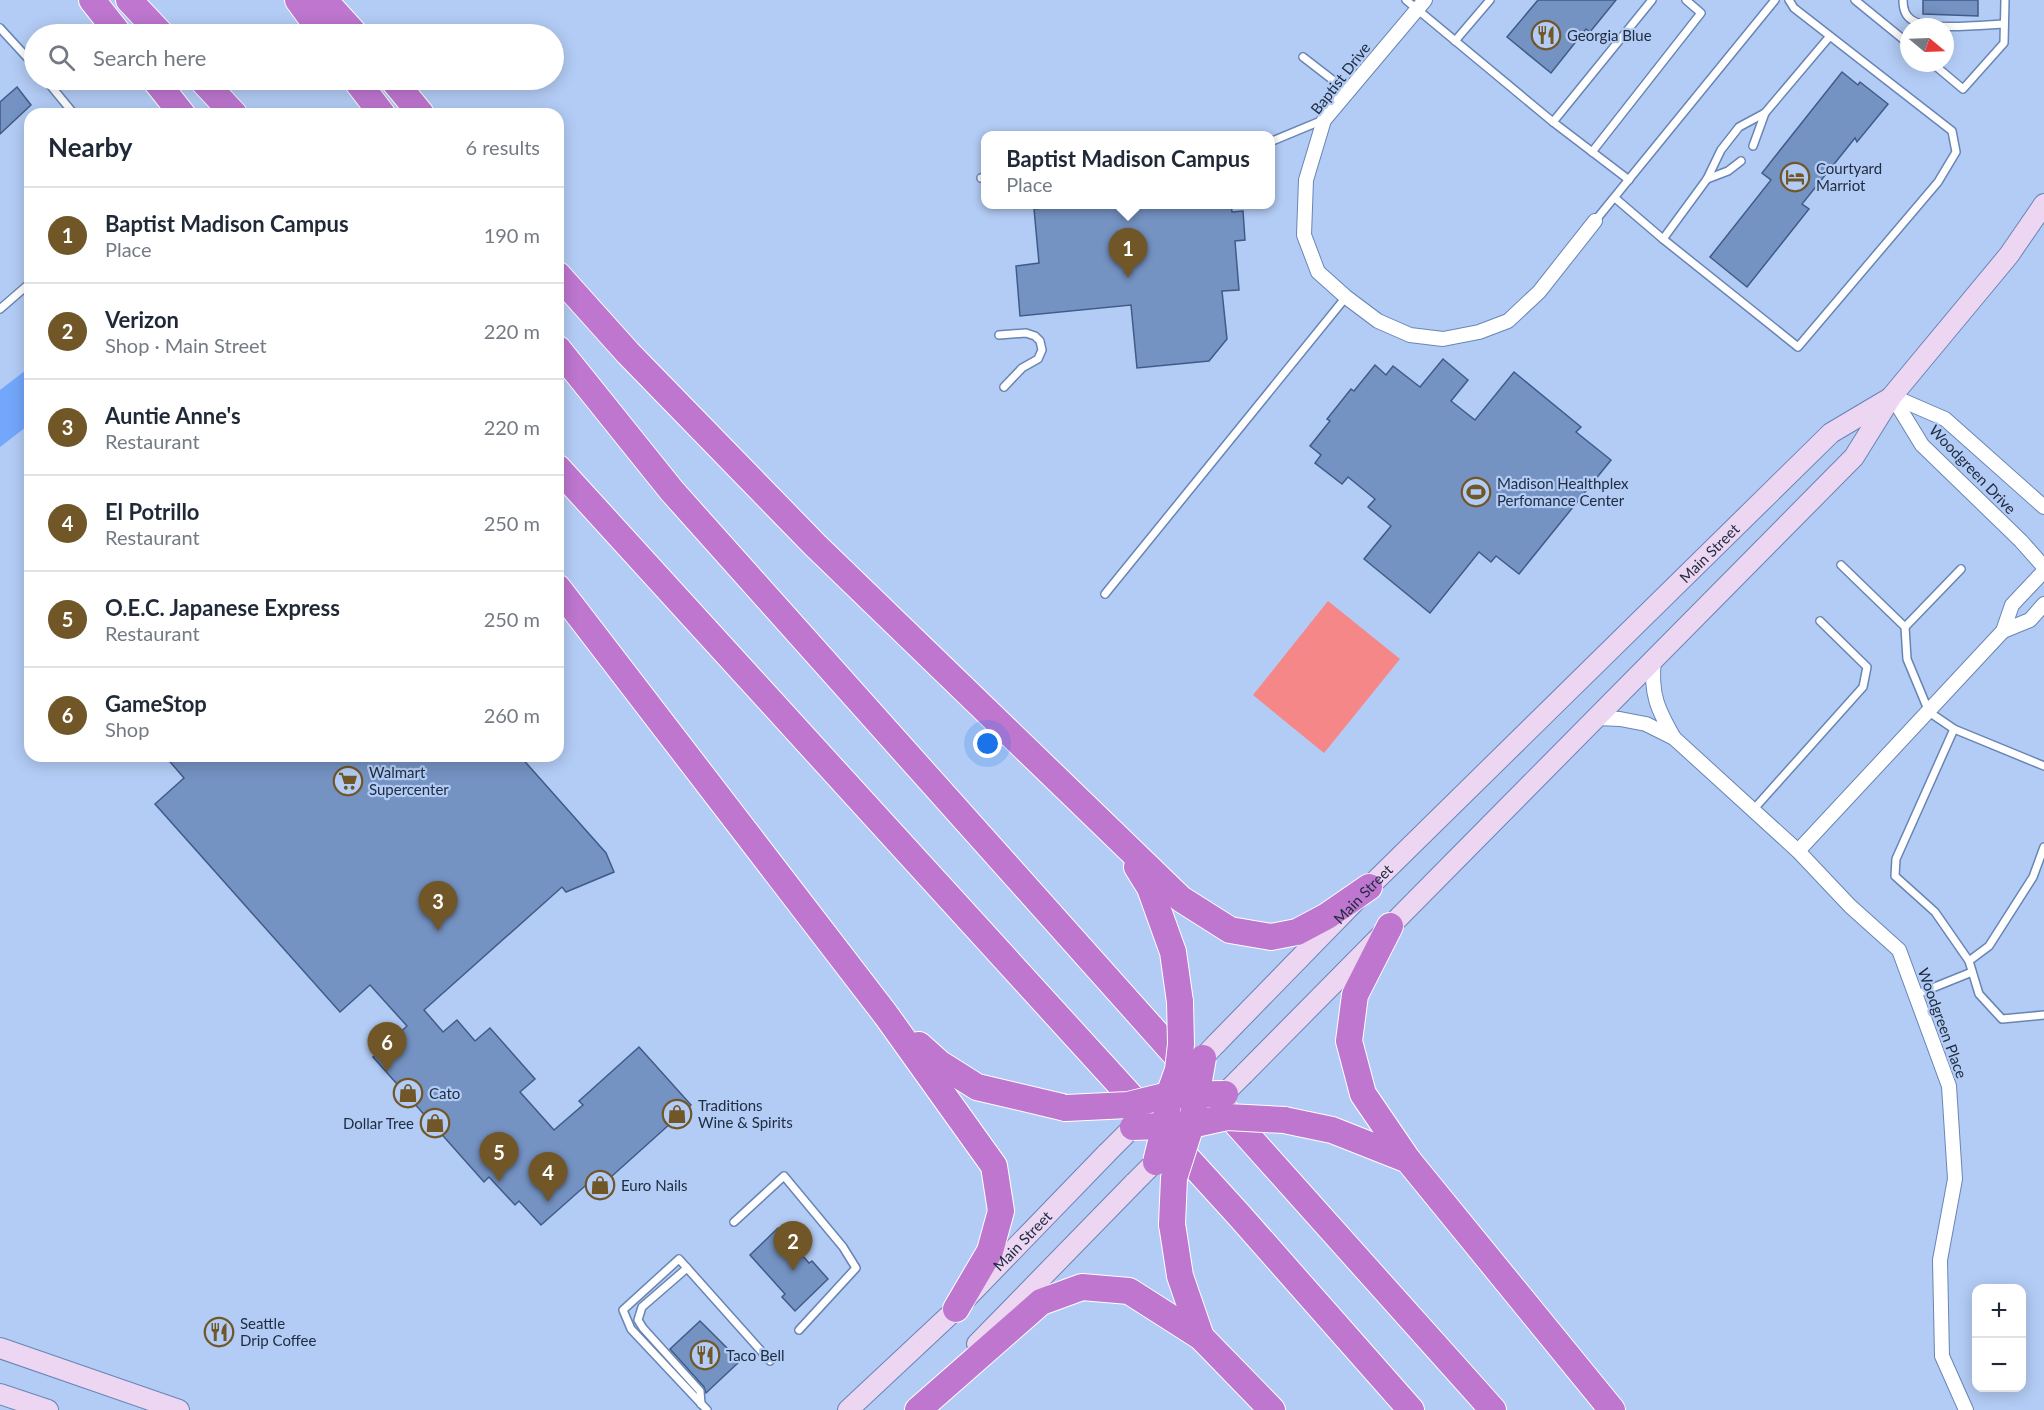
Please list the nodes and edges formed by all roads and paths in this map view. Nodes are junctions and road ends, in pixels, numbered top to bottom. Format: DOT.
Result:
graph roads {
  1 [pos="92,0"];
  2 [pos="129,0"];
  3 [pos="298,0"];
  4 [pos="324,0"];
  5 [pos="1406,0"];
  6 [pos="1490,0"];
  7 [pos="1652,0"];
  8 [pos="1686,0"];
  9 [pos="1775,0"];
  10 [pos="1789,0"];
  11 [pos="1855,0"];
  12 [pos="1903,0"];
  13 [pos="2005,0"];
  14 [pos="1421,5"];
  15 [pos="112,24"];
  16 [pos="152,24"];
  17 [pos="316,24"];
  18 [pos="346,24"];
  19 [pos="2004,24"];
  20 [pos="0,28"];
  21 [pos="1830,36"];
  22 [pos="1900,37"];
  23 [pos="1455,41"];
  24 [pos="24,53"];
  25 [pos="1303,57"];
  26 [pos="1943,72"];
  27 [pos="54,90"];
  28 [pos="163,90"];
  29 [pos="211,90"];
  30 [pos="363,90"];
  31 [pos="401,90"];
  32 [pos="1347,92"];
  33 [pos="69,108"];
  34 [pos="177,108"];
  35 [pos="228,108"];
  36 [pos="377,108"];
  37 [pos="416,108"];
  38 [pos="1765,113"];
  39 [pos="1324,120"];
  40 [pos="1553,122"];
  41 [pos="1275,140"];
  42 [pos="1753,146"];
  43 [pos="1592,152"];
  44 [pos="1741,161"];
  45 [pos="1707,179"];
  46 [pos="1629,180"];
  47 [pos="1615,198"];
  48 [pos="2044,204"];
  49 [pos="1595,221"];
  50 [pos="1663,239"];
  51 [pos="564,282"];
  52 [pos="24,288"];
  53 [pos="1346,297"];
  54 [pos="0,309"];
  55 [pos="999,335"];
  56 [pos="564,356"];
  57 [pos="1004,387"];
  58 [pos="1892,396"];
  59 [pos="564,475"];
  60 [pos="2044,507"];
  61 [pos="1841,565"];
  62 [pos="1961,569"];
  63 [pos="2044,569"];
  64 [pos="1105,594"];
  65 [pos="564,596"];
  66 [pos="2044,604"];
  67 [pos="1820,621"];
  68 [pos="1905,627"];
  69 [pos="2003,631"];
  70 [pos="1654,660"];
  71 [pos="1929,711"];
  72 [pos="1597,718"];
  73 [pos="1954,729"];
  74 [pos="1674,738"];
  75 [pos="2044,766"];
  76 [pos="1753,810"];
  77 [pos="1122,841"];
  78 [pos="2044,847"];
  79 [pos="1798,850"];
  80 [pos="1369,886"];
  81 [pos="1390,926"];
  82 [pos="1969,960"];
  83 [pos="1972,972"];
  84 [pos="1915,995"];
  85 [pos="886,1015"];
  86 [pos="2044,1015"];
  87 [pos="1210,1051"];
  88 [pos="1225,1094"];
  89 [pos="1169,1095"];
  90 [pos="1195,1095"];
  91 [pos="1165,1125"];
  92 [pos="1191,1125"];
  93 [pos="1133,1127"];
  94 [pos="1407,1160"];
  95 [pos="1156,1162"];
  96 [pos="734,1222"];
  97 [pos="687,1268"];
  98 [pos="956,1309"];
  99 [pos="799,1330"];
  100 [pos="1202,1337"];
  101 [pos="0,1348"];
  102 [pos="770,1360"];
  103 [pos="0,1394"];
  104 [pos="704,1407"];
  105 [pos="48,1410"];
  106 [pos="179,1410"];
  107 [pos="848,1410"];
  108 [pos="912,1410"];
  109 [pos="918,1410"];
  110 [pos="1272,1410"];
  111 [pos="1412,1410"];
  112 [pos="1493,1410"];
  113 [pos="1612,1410"];
  114 [pos="1966,1410"];
  1 -- 15 [label="highway"];
  2 -- 16 [label="highway"];
  3 -- 17 [label="highway"];
  4 -- 18 [label="highway"];
  5 -- 14 [label="lane"];
  6 -- 23 [label="lane"];
  7 -- 40 [label="lane"];
  8 -- 43 [label="lane"];
  9 -- 46 [label="lane"];
  10 -- 21 [label="lane"];
  11 -- 22 [label="lane"];
  12 -- 19 [label="lane"];
  13 -- 19 [label="lane"];
  14 -- 23 [label="lane"];
  14 -- 32 [label="street, Baptist Drive"];
  19 -- 26 [label="lane"];
  20 -- 24 [label="lane"];
  21 -- 38 [label="lane"];
  21 -- 50 [label="lane"];
  23 -- 40 [label="lane"];
  25 -- 32 [label="lane"];
  27 -- 33 [label="lane"];
  28 -- 34 [label="highway"];
  29 -- 35 [label="highway"];
  30 -- 36 [label="highway"];
  31 -- 37 [label="highway"];
  32 -- 39 [label="street, Baptist Drive"];
  38 -- 42 [label="lane"];
  38 -- 45 [label="lane"];
  39 -- 41 [label="lane"];
  39 -- 53 [label="street, Baptist Drive"];
  40 -- 43 [label="lane"];
  43 -- 46 [label="lane"];
  44 -- 45 [label="lane"];
  45 -- 50 [label="lane"];
  46 -- 47 [label="lane"];
  47 -- 49 [label="lane"];
  47 -- 50 [label="lane"];
  48 -- 58 [label="main road, Main Street"];
  49 -- 53 [label="street, Baptist Drive"];
  51 -- 77 [label="highway"];
  52 -- 54 [label="lane"];
  53 -- 64 [label="lane"];
  55 -- 57 [label="lane"];
  56 -- 112 [label="highway"];
  58 -- 60 [label="street, Woodgreen Drive"];
  58 -- 63 [label="street, Woodgreen Drive"];
  58 -- 70 [label="main road, Main Street"];
  58 -- 80 [label="main road, Main Street"];
  59 -- 111 [label="highway"];
  61 -- 68 [label="lane"];
  62 -- 68 [label="lane"];
  63 -- 69 [label="street"];
  65 -- 85 [label="highway"];
  66 -- 69 [label="street"];
  67 -- 76 [label="lane"];
  68 -- 71 [label="lane"];
  69 -- 71 [label="street"];
  70 -- 72 [label="main road, Main Street"];
  70 -- 74 [label="street, Woodgreen Place"];
  71 -- 73 [label="lane"];
  71 -- 79 [label="street"];
  72 -- 74 [label="street, Woodgreen Place"];
  72 -- 81 [label="main road, Main Street"];
  73 -- 75 [label="lane"];
  73 -- 82 [label="lane"];
  74 -- 76 [label="street, Woodgreen Place"];
  76 -- 79 [label="street, Woodgreen Place"];
  77 -- 80 [label="highway"];
  77 -- 89 [label="highway, bridge"];
  78 -- 82 [label="lane"];
  79 -- 84 [label="street, Woodgreen Place"];
  80 -- 87 [label="main road, Main Street"];
  81 -- 88 [label="main road, Main Street, bridge"];
  81 -- 94 [label="highway"];
  82 -- 83 [label="lane"];
  83 -- 84 [label="lane"];
  83 -- 86 [label="lane"];
  84 -- 114 [label="street, Woodgreen Place"];
  85 -- 89 [label="highway, bridge"];
  85 -- 98 [label="highway"];
  87 -- 89 [label="main road, Main Street, bridge"];
  87 -- 90 [label="highway, bridge"];
  88 -- 90 [label="highway, bridge"];
  88 -- 92 [label="main road, Main Street, bridge"];
  89 -- 90 [label="highway, bridge"];
  89 -- 91 [label="highway, bridge"];
  89 -- 93 [label="main road, Main Street, bridge"];
  90 -- 92 [label="highway, bridge"];
  91 -- 92 [label="highway, bridge"];
  91 -- 93 [label="highway, bridge"];
  91 -- 95 [label="highway, bridge"];
  92 -- 94 [label="highway, bridge"];
  92 -- 95 [label="main road, Main Street, bridge"];
  92 -- 100 [label="highway, bridge"];
  93 -- 98 [label="main road, Main Street, bridge"];
  94 -- 113 [label="highway"];
  95 -- 108 [label="main road, Main Street, bridge"];
  96 -- 99 [label="lane"];
  97 -- 102 [label="lane"];
  97 -- 104 [label="lane"];
  97 -- 104 [label="lane"];
  98 -- 107 [label="main road, Main Street"];
  100 -- 109 [label="highway"];
  100 -- 110 [label="highway"];
  101 -- 106 [label="main road"];
  103 -- 105 [label="main road"];
}
